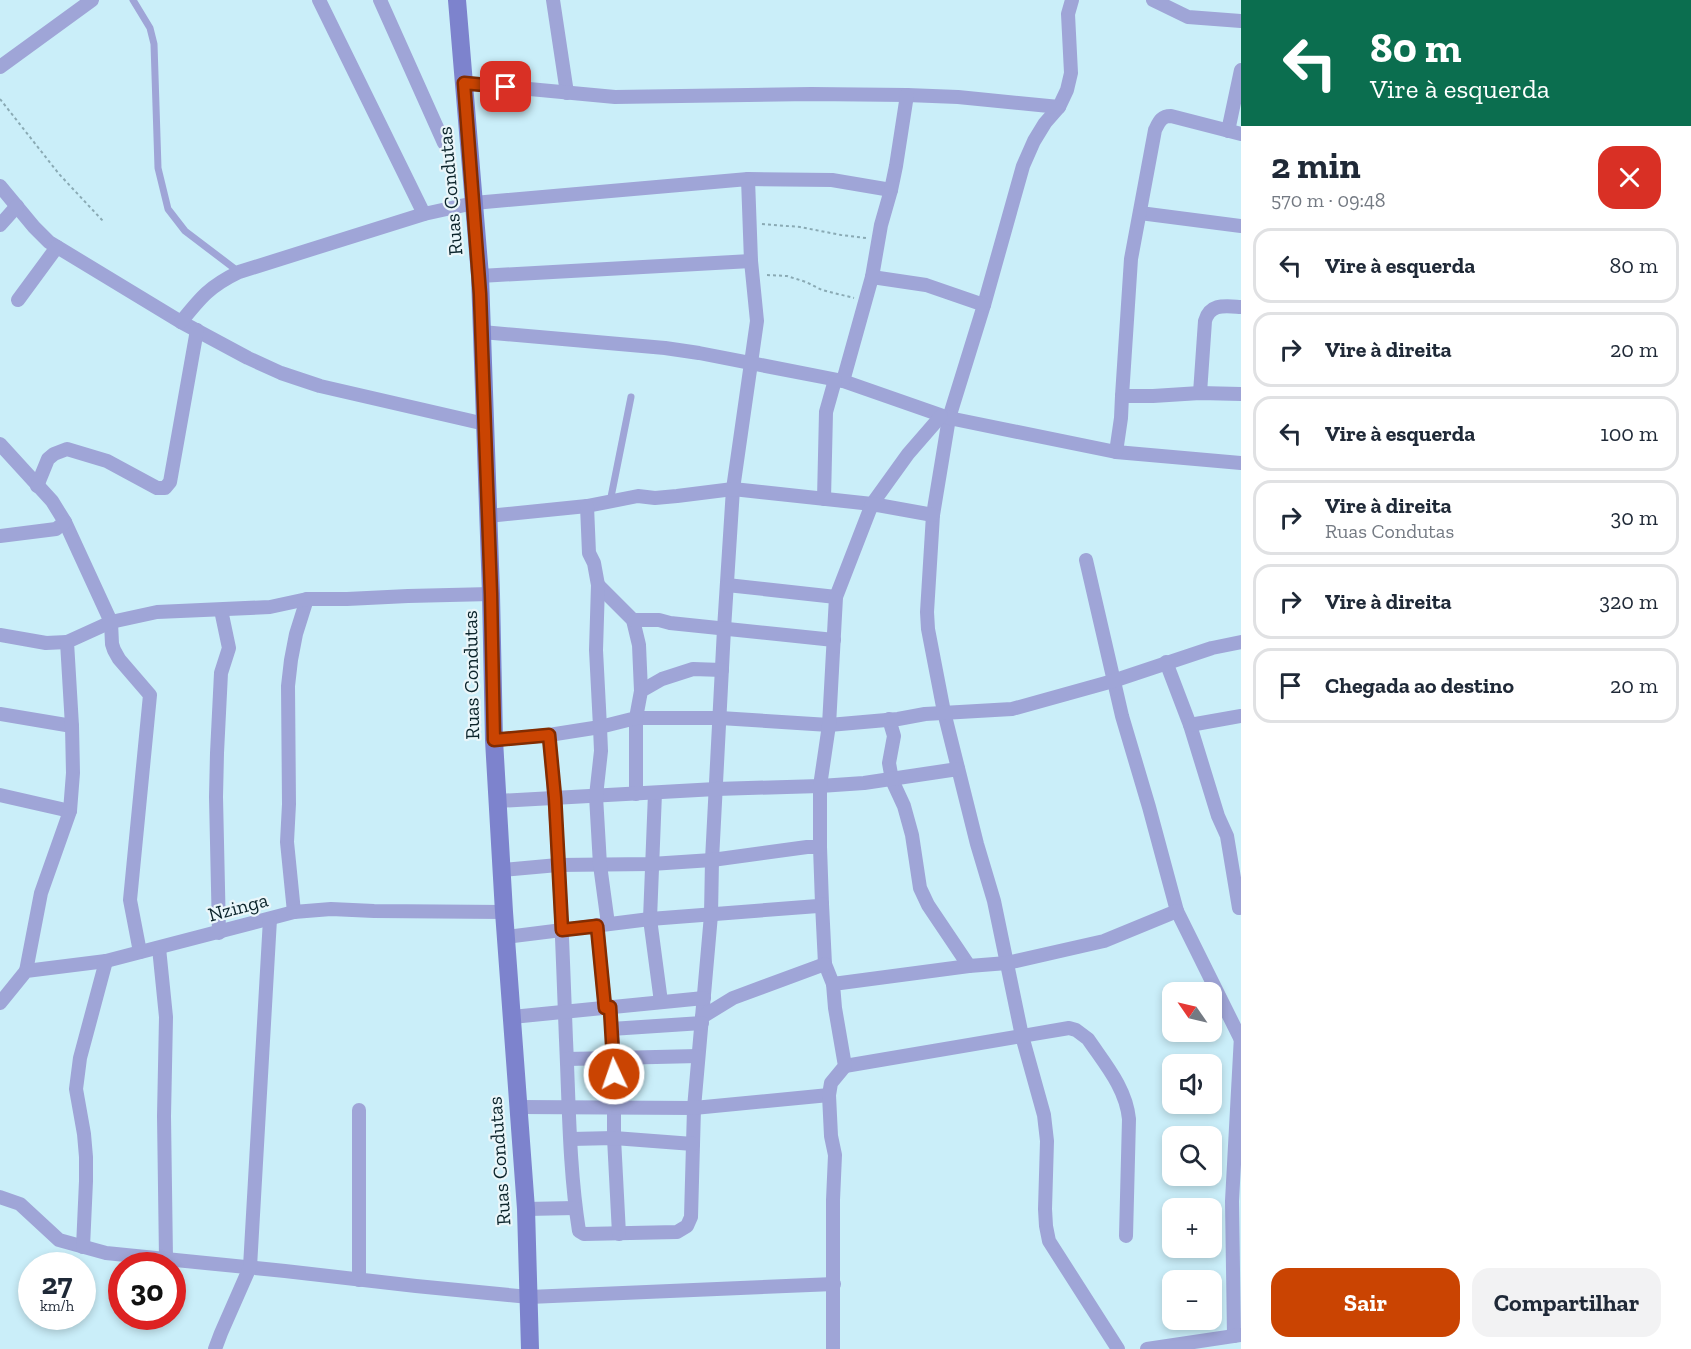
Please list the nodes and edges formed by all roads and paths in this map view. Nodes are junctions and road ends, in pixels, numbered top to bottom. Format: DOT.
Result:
graph roads {
  1 [pos="92,0"];
  2 [pos="133,0"];
  3 [pos="319,0"];
  4 [pos="380,0"];
  5 [pos="458,0"];
  6 [pos="553,0"];
  7 [pos="1072,0"];
  8 [pos="1153,0"];
  9 [pos="1241,21"];
  10 [pos="0,67"];
  11 [pos="1241,70"];
  12 [pos="464,83"];
  13 [pos="567,93"];
  14 [pos="907,95"];
  15 [pos="0,99"];
  16 [pos="1059,107"];
  17 [pos="1235,132"];
  18 [pos="444,143"];
  19 [pos="748,179"];
  20 [pos="0,186"];
  21 [pos="891,190"];
  22 [pos="474,203"];
  23 [pos="17,206"];
  24 [pos="1140,213"];
  25 [pos="424,214"];
  26 [pos="104,220"];
  27 [pos="750,222"];
  28 [pos="0,225"];
  29 [pos="1241,226"];
  30 [pos="878,238"];
  31 [pos="57,248"];
  32 [pos="751,268"];
  33 [pos="239,272"];
  34 [pos="480,276"];
  35 [pos="872,277"];
  36 [pos="18,300"];
  37 [pos="867,301"];
  38 [pos="984,305"];
  39 [pos="1241,307"];
  40 [pos="181,322"];
  41 [pos="197,330"];
  42 [pos="482,332"];
  43 [pos="750,364"];
  44 [pos="839,381"];
  45 [pos="1200,393"];
  46 [pos="1241,394"];
  47 [pos="1122,396"];
  48 [pos="631,398"];
  49 [pos="945,417"];
  50 [pos="485,424"];
  51 [pos="0,444"];
  52 [pos="1116,452"];
  53 [pos="1241,463"];
  54 [pos="37,486"];
  55 [pos="733,489"];
  56 [pos="824,499"];
  57 [pos="610,502"];
  58 [pos="873,504"];
  59 [pos="587,506"];
  60 [pos="933,515"];
  61 [pos="488,516"];
  62 [pos="65,522"];
  63 [pos="0,536"];
  64 [pos="1086,560"];
  65 [pos="598,585"];
  66 [pos="727,585"];
  67 [pos="491,594"];
  68 [pos="836,597"];
  69 [pos="307,599"];
  70 [pos="221,610"];
  71 [pos="633,620"];
  72 [pos="111,622"];
  73 [pos="724,629"];
  74 [pos="0,635"];
  75 [pos="834,640"];
  76 [pos="67,642"];
  77 [pos="1241,642"];
  78 [pos="1166,662"];
  79 [pos="722,670"];
  80 [pos="1113,681"];
  81 [pos="641,691"];
  82 [pos="944,712"];
  83 [pos="0,714"];
  84 [pos="1241,716"];
  85 [pos="636,718"];
  86 [pos="720,718"];
  87 [pos="889,719"];
  88 [pos="829,725"];
  89 [pos="1190,725"];
  90 [pos="72,726"];
  91 [pos="600,726"];
  92 [pos="549,735"];
  93 [pos="494,740"];
  94 [pos="958,769"];
  95 [pos="892,780"];
  96 [pos="820,786"];
  97 [pos="716,789"];
  98 [pos="655,793"];
  99 [pos="636,794"];
  100 [pos="0,795"];
  101 [pos="596,796"];
  102 [pos="555,798"];
  103 [pos="498,801"];
  104 [pos="70,811"];
  105 [pos="820,847"];
  106 [pos="712,860"];
  107 [pos="651,864"];
  108 [pos="558,865"];
  109 [pos="600,865"];
  110 [pos="501,870"];
  111 [pos="822,904"];
  112 [pos="1239,909"];
  113 [pos="1177,911"];
  114 [pos="294,912"];
  115 [pos="504,912"];
  116 [pos="711,915"];
  117 [pos="270,919"];
  118 [pos="650,919"];
  119 [pos="602,925"];
  120 [pos="562,930"];
  121 [pos="219,933"];
  122 [pos="506,937"];
  123 [pos="159,948"];
  124 [pos="140,952"];
  125 [pos="106,961"];
  126 [pos="1007,963"];
  127 [pos="825,964"];
  128 [pos="969,966"];
  129 [pos="26,971"];
  130 [pos="833,984"];
  131 [pos="704,998"];
  132 [pos="661,1002"];
  133 [pos="0,1004"];
  134 [pos="608,1008"];
  135 [pos="565,1012"];
  136 [pos="512,1017"];
  137 [pos="702,1020"];
  138 [pos="611,1029"];
  139 [pos="1022,1036"];
  140 [pos="1241,1037"];
  141 [pos="698,1056"];
  142 [pos="614,1058"];
  143 [pos="567,1059"];
  144 [pos="845,1066"];
  145 [pos="829,1095"];
  146 [pos="615,1106"];
  147 [pos="519,1107"];
  148 [pos="569,1107"];
  149 [pos="694,1107"];
  150 [pos="359,1110"];
  151 [pos="614,1138"];
  152 [pos="571,1139"];
  153 [pos="693,1144"];
  154 [pos="0,1197"];
  155 [pos="575,1208"];
  156 [pos="526,1209"];
  157 [pos="620,1234"];
  158 [pos="1126,1236"];
  159 [pos="83,1247"];
  160 [pos="166,1252"];
  161 [pos="108,1253"];
  162 [pos="186,1261"];
  163 [pos="250,1267"];
  164 [pos="1237,1268"];
  165 [pos="359,1280"];
  166 [pos="834,1284"];
  167 [pos="529,1297"];
  168 [pos="1238,1335"];
  169 [pos="215,1349"];
  170 [pos="531,1349"];
  171 [pos="833,1349"];
  172 [pos="1118,1349"];
  173 [pos="1147,1349"];
  1 -- 10 [label="street"];
  2 -- 33 [label="lane"];
  3 -- 25 [label="street"];
  4 -- 18 [label="street"];
  5 -- 12 [label="street, Ruas Condutas"];
  6 -- 13 [label="street"];
  7 -- 16 [label="street"];
  8 -- 9 [label="street"];
  11 -- 17 [label="street"];
  12 -- 13 [label="street"];
  12 -- 22 [label="street, Ruas Condutas"];
  13 -- 14 [label="street"];
  14 -- 16 [label="street"];
  14 -- 21 [label="street"];
  15 -- 26 [label="path"];
  16 -- 38 [label="street"];
  17 -- 24 [label="street"];
  19 -- 21 [label="street"];
  19 -- 22 [label="street"];
  19 -- 27 [label="street"];
  20 -- 23 [label="street"];
  21 -- 30 [label="street"];
  22 -- 25 [label="street"];
  22 -- 34 [label="street, Ruas Condutas"];
  23 -- 28 [label="street"];
  23 -- 31 [label="street"];
  24 -- 29 [label="street"];
  24 -- 47 [label="street"];
  25 -- 33 [label="street"];
  27 -- 30 [label="path"];
  27 -- 32 [label="street"];
  30 -- 35 [label="street"];
  31 -- 36 [label="street"];
  31 -- 40 [label="street"];
  32 -- 34 [label="street"];
  32 -- 37 [label="path"];
  32 -- 43 [label="street"];
  33 -- 40 [label="street"];
  34 -- 42 [label="street, Ruas Condutas"];
  35 -- 37 [label="street"];
  35 -- 38 [label="street"];
  37 -- 44 [label="street"];
  38 -- 49 [label="street"];
  39 -- 45 [label="street"];
  40 -- 41 [label="street"];
  41 -- 50 [label="street"];
  41 -- 54 [label="street"];
  42 -- 43 [label="street"];
  42 -- 50 [label="street, Ruas Condutas"];
  43 -- 44 [label="street"];
  43 -- 55 [label="street"];
  44 -- 49 [label="street"];
  44 -- 56 [label="street"];
  45 -- 46 [label="street"];
  45 -- 47 [label="street"];
  47 -- 52 [label="street"];
  48 -- 57 [label="lane"];
  49 -- 52 [label="street"];
  49 -- 58 [label="street"];
  49 -- 60 [label="street"];
  50 -- 61 [label="street, Ruas Condutas"];
  51 -- 54 [label="street"];
  52 -- 53 [label="street"];
  54 -- 62 [label="street"];
  55 -- 56 [label="street"];
  55 -- 57 [label="street"];
  55 -- 66 [label="street"];
  56 -- 58 [label="street"];
  57 -- 59 [label="street"];
  58 -- 60 [label="street"];
  58 -- 68 [label="street"];
  59 -- 61 [label="street"];
  59 -- 65 [label="street"];
  60 -- 82 [label="street"];
  61 -- 67 [label="street, Ruas Condutas"];
  62 -- 63 [label="street"];
  62 -- 72 [label="street"];
  64 -- 80 [label="street"];
  65 -- 71 [label="street"];
  65 -- 91 [label="street"];
  66 -- 68 [label="street"];
  66 -- 73 [label="street"];
  67 -- 69 [label="street"];
  67 -- 93 [label="street, Ruas Condutas"];
  68 -- 75 [label="street"];
  69 -- 70 [label="street"];
  69 -- 114 [label="street"];
  70 -- 72 [label="street"];
  70 -- 121 [label="street"];
  71 -- 73 [label="street"];
  71 -- 81 [label="street"];
  72 -- 76 [label="street"];
  72 -- 124 [label="street"];
  73 -- 75 [label="street"];
  73 -- 79 [label="street"];
  74 -- 76 [label="street"];
  75 -- 88 [label="street"];
  76 -- 90 [label="street"];
  77 -- 78 [label="street"];
  78 -- 80 [label="street"];
  78 -- 89 [label="street"];
  79 -- 81 [label="street"];
  79 -- 86 [label="street"];
  80 -- 82 [label="street"];
  80 -- 113 [label="street"];
  81 -- 85 [label="street"];
  82 -- 87 [label="street"];
  82 -- 94 [label="street"];
  83 -- 90 [label="street"];
  84 -- 89 [label="street"];
  85 -- 86 [label="street"];
  85 -- 91 [label="street"];
  85 -- 99 [label="street"];
  86 -- 88 [label="street"];
  86 -- 97 [label="street"];
  87 -- 88 [label="street"];
  87 -- 95 [label="street"];
  88 -- 96 [label="street"];
  89 -- 112 [label="street"];
  90 -- 104 [label="street"];
  91 -- 92 [label="street"];
  91 -- 101 [label="street"];
  92 -- 93 [label="street"];
  92 -- 102 [label="street"];
  93 -- 103 [label="street, Ruas Condutas"];
  94 -- 95 [label="street"];
  94 -- 126 [label="street"];
  95 -- 96 [label="street"];
  95 -- 128 [label="street"];
  96 -- 97 [label="street"];
  96 -- 105 [label="street"];
  97 -- 98 [label="street"];
  97 -- 106 [label="street"];
  98 -- 99 [label="street"];
  98 -- 107 [label="street"];
  99 -- 101 [label="street"];
  100 -- 104 [label="street"];
  101 -- 102 [label="street"];
  101 -- 109 [label="street"];
  102 -- 103 [label="street"];
  102 -- 108 [label="street"];
  103 -- 110 [label="street, Ruas Condutas"];
  104 -- 129 [label="street"];
  105 -- 106 [label="street"];
  105 -- 111 [label="street"];
  106 -- 107 [label="street"];
  106 -- 116 [label="street"];
  107 -- 109 [label="street"];
  107 -- 118 [label="street"];
  108 -- 109 [label="street"];
  108 -- 110 [label="street"];
  108 -- 120 [label="street"];
  109 -- 119 [label="street"];
  110 -- 115 [label="street, Ruas Condutas"];
  111 -- 116 [label="street"];
  111 -- 127 [label="street"];
  113 -- 126 [label="street"];
  113 -- 140 [label="street"];
  114 -- 115 [label="street, Nzinga"];
  114 -- 117 [label="street, Nzinga"];
  115 -- 122 [label="street, Ruas Condutas"];
  116 -- 118 [label="street"];
  116 -- 131 [label="street"];
  117 -- 121 [label="street, Nzinga"];
  117 -- 163 [label="street"];
  118 -- 119 [label="street"];
  118 -- 132 [label="street"];
  119 -- 120 [label="street"];
  119 -- 134 [label="street"];
  120 -- 122 [label="street"];
  120 -- 135 [label="street"];
  121 -- 123 [label="street, Nzinga"];
  122 -- 136 [label="street, Ruas Condutas"];
  123 -- 124 [label="street, Nzinga"];
  123 -- 160 [label="street"];
  124 -- 125 [label="street, Nzinga"];
  125 -- 129 [label="street, Nzinga"];
  125 -- 159 [label="street"];
  126 -- 128 [label="street"];
  126 -- 139 [label="street"];
  127 -- 130 [label="street"];
  127 -- 137 [label="street"];
  128 -- 130 [label="street"];
  129 -- 133 [label="street"];
  130 -- 144 [label="street"];
  131 -- 132 [label="street"];
  131 -- 137 [label="street"];
  132 -- 134 [label="street"];
  134 -- 135 [label="street"];
  134 -- 138 [label="street"];
  135 -- 136 [label="street"];
  135 -- 143 [label="street"];
  136 -- 147 [label="street, Ruas Condutas"];
  137 -- 138 [label="street"];
  137 -- 141 [label="street"];
  138 -- 142 [label="street"];
  139 -- 144 [label="street"];
  139 -- 158 [label="street"];
  139 -- 172 [label="street"];
  140 -- 164 [label="street"];
  141 -- 142 [label="street"];
  141 -- 149 [label="street"];
  142 -- 143 [label="street"];
  142 -- 146 [label="street"];
  143 -- 148 [label="street"];
  144 -- 145 [label="street"];
  145 -- 149 [label="street"];
  145 -- 166 [label="street"];
  146 -- 148 [label="street"];
  146 -- 149 [label="street"];
  146 -- 151 [label="street"];
  147 -- 148 [label="street"];
  147 -- 156 [label="street, Ruas Condutas"];
  148 -- 152 [label="street"];
  149 -- 153 [label="street"];
  150 -- 165 [label="street"];
  151 -- 152 [label="street"];
  151 -- 153 [label="street"];
  151 -- 157 [label="street"];
  152 -- 155 [label="street"];
  153 -- 157 [label="street"];
  154 -- 159 [label="street"];
  155 -- 156 [label="street"];
  155 -- 157 [label="street"];
  156 -- 167 [label="street, Ruas Condutas"];
  159 -- 161 [label="street"];
  162 -- 163 [label="street"];
  163 -- 165 [label="street"];
  163 -- 169 [label="street"];
  164 -- 168 [label="street"];
  165 -- 167 [label="street"];
  166 -- 167 [label="street"];
  166 -- 171 [label="street"];
  167 -- 170 [label="street, Ruas Condutas"];
  168 -- 173 [label="street"];
}
